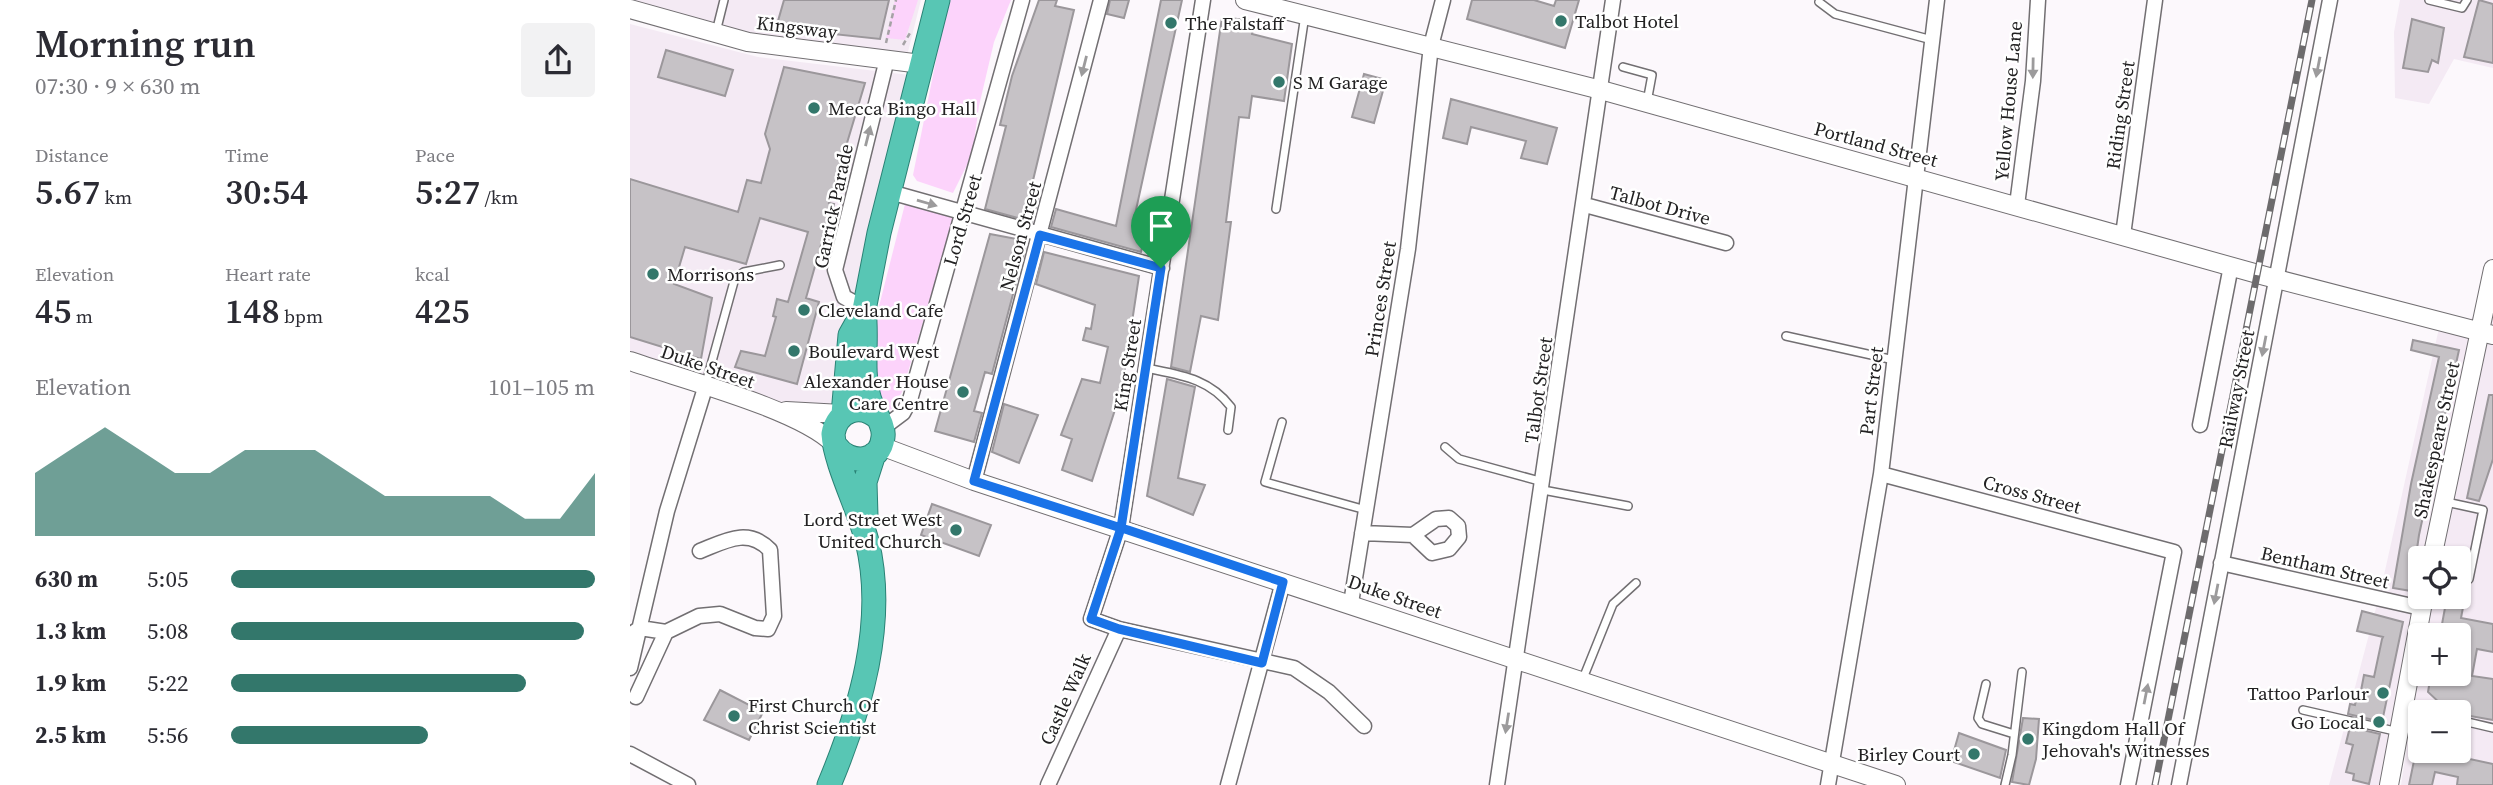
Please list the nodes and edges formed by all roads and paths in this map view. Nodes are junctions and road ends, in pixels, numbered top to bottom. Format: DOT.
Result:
graph roads {
  1 [pos="724,0"];
  2 [pos="896,0"];
  3 [pos="1022,0"];
  4 [pos="1101,0"];
  5 [pos="1202,0"];
  6 [pos="1245,0"];
  7 [pos="1443,0"];
  8 [pos="1613,0"];
  9 [pos="1937,0"];
  10 [pos="2038,0"];
  11 [pos="2155,0"];
  12 [pos="2330,0"];
  13 [pos="2429,0"];
  14 [pos="2466,0"];
  15 [pos="937,1"];
  16 [pos="1819,2"];
  17 [pos="630,9"];
  18 [pos="1305,15"];
  19 [pos="911,30"];
  20 [pos="715,33"];
  21 [pos="1932,40"];
  22 [pos="1431,46"];
  23 [pos="894,51"];
  24 [pos="921,64"];
  25 [pos="1623,67"];
  26 [pos="1601,90"];
  27 [pos="1647,103"];
  28 [pos="1916,176"];
  29 [pos="890,192"];
  30 [pos="1584,205"];
  31 [pos="2017,205"];
  32 [pos="1276,209"];
  33 [pos="964,214"];
  34 [pos="1040,235"];
  35 [pos="2123,235"];
  36 [pos="1726,243"];
  37 [pos="780,265"];
  38 [pos="2231,266"];
  39 [pos="1161,268"];
  40 [pos="2493,269"];
  41 [pos="2277,279"];
  42 [pos="864,309"];
  43 [pos="2486,333"];
  44 [pos="1786,336"];
  45 [pos="1894,360"];
  46 [pos="630,361"];
  47 [pos="1146,368"];
  48 [pos="705,387"];
  49 [pos="772,410"];
  50 [pos="843,414"];
  51 [pos="1282,422"];
  52 [pos="2200,425"];
  53 [pos="1228,430"];
  54 [pos="879,437"];
  55 [pos="835,445"];
  56 [pos="1446,447"];
  57 [pos="1881,474"];
  58 [pos="974,481"];
  59 [pos="1543,486"];
  60 [pos="2445,502"];
  61 [pos="1628,506"];
  62 [pos="1366,510"];
  63 [pos="1121,528"];
  64 [pos="1362,533"];
  65 [pos="1413,535"];
  66 [pos="866,541"];
  67 [pos="2435,546"];
  68 [pos="700,551"];
  69 [pos="2221,564"];
  70 [pos="2471,569"];
  71 [pos="1283,582"];
  72 [pos="1636,583"];
  73 [pos="2408,600"];
  74 [pos="1351,603"];
  75 [pos="2421,609"];
  76 [pos="1119,629"];
  77 [pos="635,631"];
  78 [pos="666,632"];
  79 [pos="1518,661"];
  80 [pos="1262,663"];
  81 [pos="630,668"];
  82 [pos="2022,672"];
  83 [pos="1582,682"];
  84 [pos="1986,684"];
  85 [pos="636,697"];
  86 [pos="2404,707"];
  87 [pos="2408,708"];
  88 [pos="2303,710"];
  89 [pos="2471,723"];
  90 [pos="1364,726"];
  91 [pos="2493,728"];
  92 [pos="2400,732"];
  93 [pos="2014,734"];
  94 [pos="630,754"];
  95 [pos="1832,765"];
  96 [pos="688,785"];
  97 [pos="829,785"];
  98 [pos="1048,785"];
  99 [pos="1228,785"];
  100 [pos="1497,785"];
  101 [pos="1828,785"];
  102 [pos="1896,785"];
  103 [pos="2005,785"];
  104 [pos="2128,785"];
  105 [pos="2179,785"];
  106 [pos="2389,785"];
  1 -- 20 [label="lane"];
  2 -- 23 [label="path"];
  3 -- 33 [label="street, Lord Street"];
  4 -- 34 [label="street, Nelson Street, one-way"];
  5 -- 39 [label="street, King Street"];
  6 -- 18 [label="street, Portland Street"];
  7 -- 22 [label="street, Princes Street"];
  8 -- 26 [label="street, Talbot Street"];
  9 -- 21 [label="street, Part Street"];
  10 -- 31 [label="street, Yellow House Lane, one-way"];
  11 -- 35 [label="street, Riding Street"];
  12 -- 41 [label="street, Railway Street, one-way"];
  13 -- 14 [label="lane"];
  15 -- 24 [label="highway"];
  16 -- 21 [label="lane"];
  17 -- 20 [label="street, Kingsway"];
  18 -- 22 [label="street, Portland Street"];
  18 -- 32 [label="lane"];
  19 -- 23 [label="path"];
  20 -- 23 [label="street, Kingsway"];
  21 -- 28 [label="street, Part Street"];
  22 -- 26 [label="street, Portland Street"];
  22 -- 62 [label="street, Princes Street"];
  23 -- 24 [label="street, Kingsway"];
  42 -- 23 [label="street, Garrick Parade, one-way"];
  24 -- 29 [label="highway"];
  25 -- 27 [label="lane"];
  26 -- 27 [label="street, Portland Street"];
  26 -- 30 [label="street, Talbot Street"];
  27 -- 28 [label="street, Portland Street"];
  28 -- 31 [label="street, Portland Street"];
  28 -- 45 [label="street, Part Street"];
  29 -- 33 [label="street, one-way"];
  29 -- 42 [label="highway"];
  30 -- 36 [label="street, Talbot Drive"];
  30 -- 59 [label="street, Talbot Street"];
  31 -- 35 [label="street, Portland Street"];
  33 -- 34 [label="street"];
  33 -- 54 [label="street, Lord Street"];
  34 -- 39 [label="street"];
  34 -- 58 [label="street, Nelson Street"];
  35 -- 38 [label="street, Portland Street"];
  37 -- 48 [label="lane"];
  38 -- 41 [label="street, Portland Street"];
  38 -- 52 [label="street"];
  39 -- 47 [label="street, King Street"];
  40 -- 43 [label="street, Shakespeare Street"];
  41 -- 43 [label="street, Portland Street"];
  41 -- 69 [label="street, Railway Street, one-way"];
  42 -- 50 [label="highway"];
  42 -- 54 [label="highway"];
  43 -- 60 [label="street, Shakespeare Street"];
  44 -- 45 [label="lane"];
  45 -- 57 [label="street, Part Street"];
  46 -- 48 [label="street, Duke Street"];
  47 -- 53 [label="lane"];
  47 -- 63 [label="street, King Street"];
  48 -- 49 [label="street, Duke Street"];
  48 -- 77 [label="street"];
  49 -- 50 [label="street, Duke Street"];
  49 -- 55 [label="street, Duke Street"];
  50 -- 54 [label="highway"];
  50 -- 55 [label="highway"];
  51 -- 62 [label="lane"];
  54 -- 55 [label="highway"];
  54 -- 58 [label="street, Duke Street"];
  54 -- 66 [label="highway"];
  55 -- 66 [label="highway"];
  56 -- 59 [label="lane"];
  57 -- 95 [label="street, Part Street"];
  104 -- 57 [label="street, Cross Street, one-way"];
  58 -- 63 [label="street, Duke Street"];
  59 -- 61 [label="lane"];
  59 -- 79 [label="street, Talbot Street"];
  60 -- 67 [label="street, Shakespeare Street"];
  60 -- 70 [label="lane"];
  62 -- 64 [label="street, Princes Street"];
  63 -- 71 [label="street, Duke Street"];
  63 -- 76 [label="street, King Street"];
  64 -- 65 [label="street"];
  64 -- 74 [label="street, Princes Street"];
  66 -- 97 [label="highway"];
  68 -- 78 [label="street"];
  69 -- 73 [label="street, Bentham Street"];
  69 -- 105 [label="street, Railway Street, one-way"];
  71 -- 74 [label="street, Duke Street"];
  71 -- 80 [label="street"];
  72 -- 83 [label="lane"];
  74 -- 79 [label="street, Duke Street"];
  75 -- 86 [label="street"];
  76 -- 80 [label="street"];
  76 -- 98 [label="street, Castle Walk"];
  77 -- 78 [label="street"];
  77 -- 81 [label="street"];
  78 -- 85 [label="street"];
  79 -- 83 [label="street, Duke Street"];
  79 -- 100 [label="street, Talbot Street, one-way"];
  80 -- 90 [label="street"];
  80 -- 99 [label="street"];
  82 -- 93 [label="lane"];
  83 -- 95 [label="street, Duke Street"];
  84 -- 93 [label="lane"];
  86 -- 87 [label="lane"];
  86 -- 92 [label="street"];
  88 -- 92 [label="lane"];
  89 -- 91 [label="lane"];
  92 -- 106 [label="street"];
  93 -- 103 [label="lane"];
  94 -- 96 [label="street"];
  95 -- 101 [label="street, Part Street"];
  95 -- 102 [label="street, Duke Street"];
}
